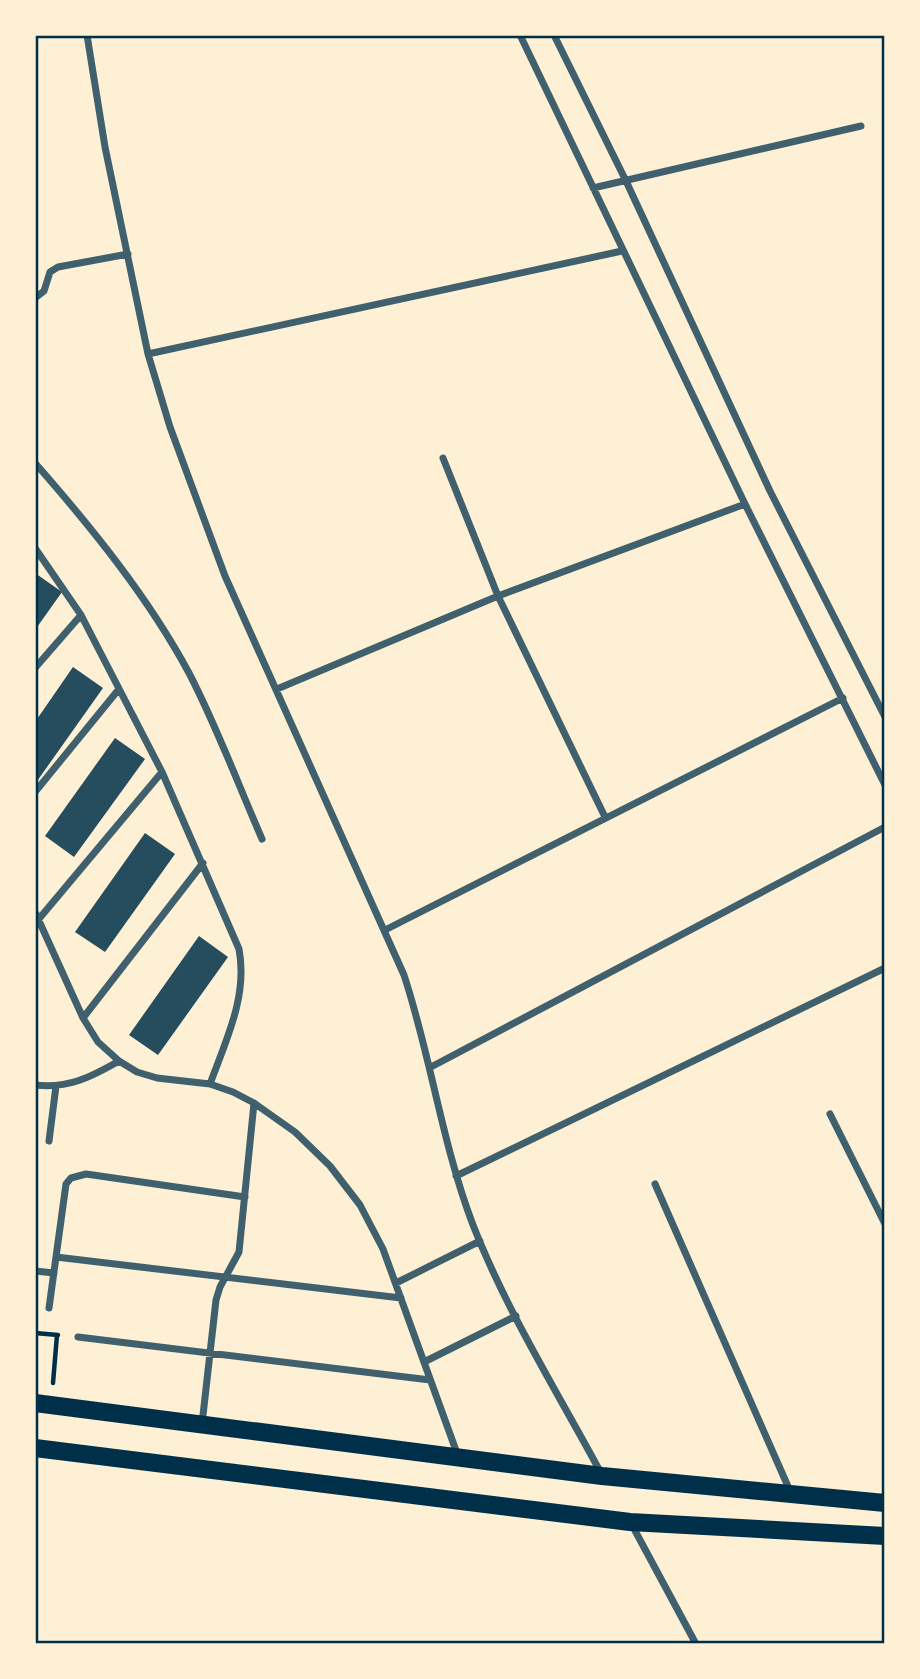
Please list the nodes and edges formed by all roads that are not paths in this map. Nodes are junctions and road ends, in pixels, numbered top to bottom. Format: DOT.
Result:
graph roads {
  1 [pos="87,35"];
  2 [pos="520,35"];
  3 [pos="554,35"];
  4 [pos="861,126"];
  5 [pos="626,181"];
  6 [pos="593,188"];
  7 [pos="622,251"];
  8 [pos="128,254"];
  9 [pos="35,298"];
  10 [pos="148,354"];
  11 [pos="443,458"];
  12 [pos="35,463"];
  13 [pos="744,504"];
  14 [pos="35,548"];
  15 [pos="498,596"];
  16 [pos="80,615"];
  17 [pos="35,668"];
  18 [pos="119,689"];
  19 [pos="277,690"];
  20 [pos="843,698"];
  21 [pos="885,717"];
  22 [pos="162,772"];
  23 [pos="885,785"];
  24 [pos="35,792"];
  25 [pos="605,817"];
  26 [pos="885,827"];
  27 [pos="262,839"];
  28 [pos="203,863"];
  29 [pos="37,916"];
  30 [pos="385,930"];
  31 [pos="885,968"];
  32 [pos="83,1018"];
  33 [pos="119,1061"];
  34 [pos="431,1067"];
  35 [pos="210,1084"];
  36 [pos="35,1085"];
  37 [pos="56,1086"];
  38 [pos="254,1103"];
  39 [pos="831,1114"];
  40 [pos="49,1141"];
  41 [pos="456,1176"];
  42 [pos="655,1184"];
  43 [pos="245,1196"];
  44 [pos="885,1224"];
  45 [pos="480,1241"];
  46 [pos="56,1257"];
  47 [pos="35,1270"];
  48 [pos="54,1273"];
  49 [pos="226,1277"];
  50 [pos="396,1283"];
  51 [pos="401,1298"];
  52 [pos="49,1308"];
  53 [pos="516,1317"];
  54 [pos="78,1337"];
  55 [pos="210,1353"];
  56 [pos="424,1362"];
  57 [pos="430,1380"];
  58 [pos="43,1404"];
  59 [pos="202,1424"];
  60 [pos="35,1448"];
  61 [pos="458,1457"];
  62 [pos="602,1476"];
  63 [pos="792,1494"];
  64 [pos="885,1503"];
  65 [pos="630,1522"];
  66 [pos="885,1536"];
  67 [pos="696,1644"];
  1 -- 8 [label="street"];
  2 -- 6 [label="street"];
  3 -- 5 [label="street"];
  4 -- 5 [label="street"];
  5 -- 6 [label="street"];
  5 -- 21 [label="street"];
  6 -- 7 [label="street"];
  7 -- 10 [label="street"];
  7 -- 13 [label="street"];
  8 -- 9 [label="street"];
  8 -- 10 [label="street"];
  10 -- 19 [label="street"];
  11 -- 15 [label="street"];
  12 -- 27 [label="street"];
  13 -- 15 [label="street"];
  13 -- 20 [label="street"];
  14 -- 16 [label="street"];
  15 -- 19 [label="street"];
  15 -- 25 [label="street"];
  16 -- 17 [label="street"];
  16 -- 18 [label="street"];
  18 -- 22 [label="street"];
  18 -- 24 [label="street"];
  19 -- 30 [label="street"];
  20 -- 23 [label="street"];
  20 -- 25 [label="street"];
  22 -- 28 [label="street"];
  22 -- 29 [label="street"];
  25 -- 30 [label="street"];
  26 -- 34 [label="street"];
  28 -- 32 [label="street"];
  28 -- 35 [label="street"];
  29 -- 32 [label="street"];
  30 -- 34 [label="street"];
  31 -- 41 [label="street"];
  32 -- 33 [label="street"];
  33 -- 35 [label="street"];
  33 -- 37 [label="street"];
  34 -- 41 [label="street"];
  35 -- 38 [label="street"];
  36 -- 37 [label="street"];
  37 -- 40 [label="street"];
  38 -- 43 [label="street"];
  38 -- 50 [label="street"];
  39 -- 44 [label="street"];
  41 -- 45 [label="street"];
  42 -- 63 [label="street"];
  43 -- 46 [label="street"];
  43 -- 49 [label="street"];
  45 -- 50 [label="street"];
  45 -- 53 [label="street"];
  46 -- 48 [label="street"];
  46 -- 49 [label="street"];
  47 -- 48 [label="street"];
  48 -- 52 [label="street"];
  49 -- 51 [label="street"];
  49 -- 55 [label="street"];
  50 -- 51 [label="street"];
  51 -- 56 [label="street"];
  53 -- 56 [label="street"];
  53 -- 62 [label="street"];
  54 -- 55 [label="street"];
  55 -- 57 [label="street"];
  55 -- 59 [label="street"];
  56 -- 57 [label="street"];
  57 -- 61 [label="street"];
  58 -- 59 [label="main road"];
  59 -- 61 [label="main road"];
  60 -- 65 [label="main road"];
  61 -- 62 [label="main road"];
  62 -- 63 [label="main road"];
  63 -- 64 [label="main road"];
  65 -- 66 [label="main road"];
  65 -- 67 [label="street"];
}
